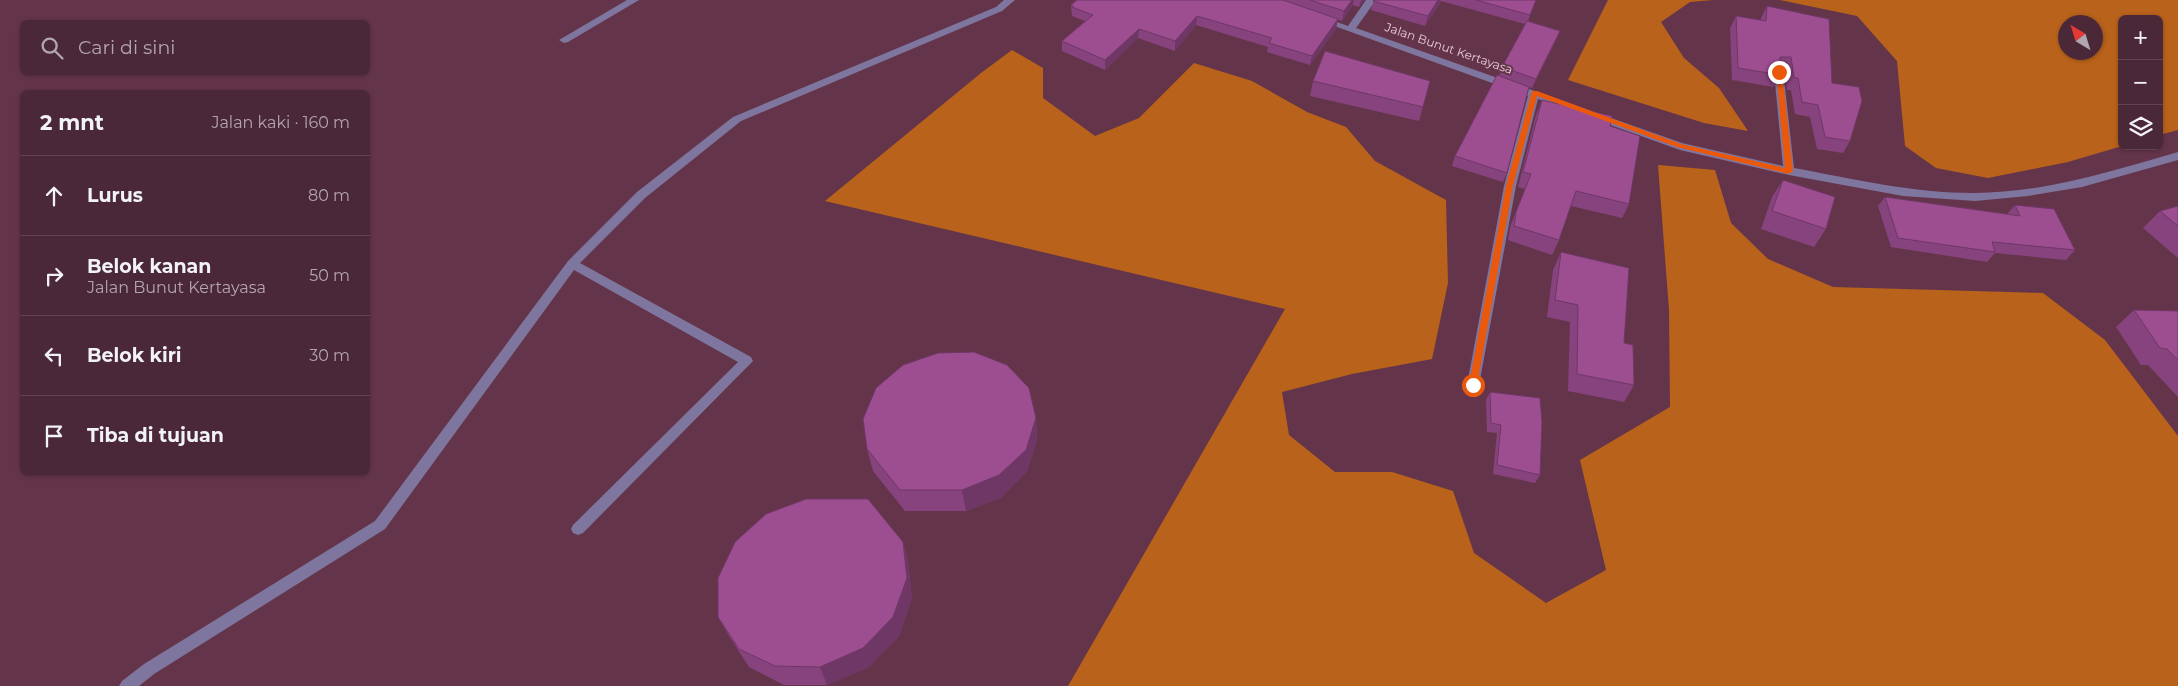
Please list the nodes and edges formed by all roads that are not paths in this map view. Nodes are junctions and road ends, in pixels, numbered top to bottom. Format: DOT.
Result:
graph roads {
  1 [pos="634,0"];
  2 [pos="1010,0"];
  3 [pos="1370,0"];
  4 [pos="1312,16"];
  5 [pos="1351,29"];
  6 [pos="564,40"];
  7 [pos="1779,72"];
  8 [pos="1534,93"];
  9 [pos="2178,156"];
  10 [pos="1789,171"];
  11 [pos="572,264"];
  12 [pos="1473,385"];
  13 [pos="578,529"];
  14 [pos="127,686"];
  1 -- 6 [label="street"];
  2 -- 11 [label="street"];
  3 -- 5 [label="street"];
  4 -- 5 [label="street, Jalan Bunut Kertayasa"];
  5 -- 8 [label="street, Jalan Bunut Kertayasa"];
  7 -- 10 [label="street"];
  8 -- 10 [label="street, Jalan Bunut Kertayasa"];
  8 -- 12 [label="street"];
  9 -- 10 [label="street, Jalan Bunut Kertayasa"];
  11 -- 13 [label="street"];
  11 -- 14 [label="street"];
}
